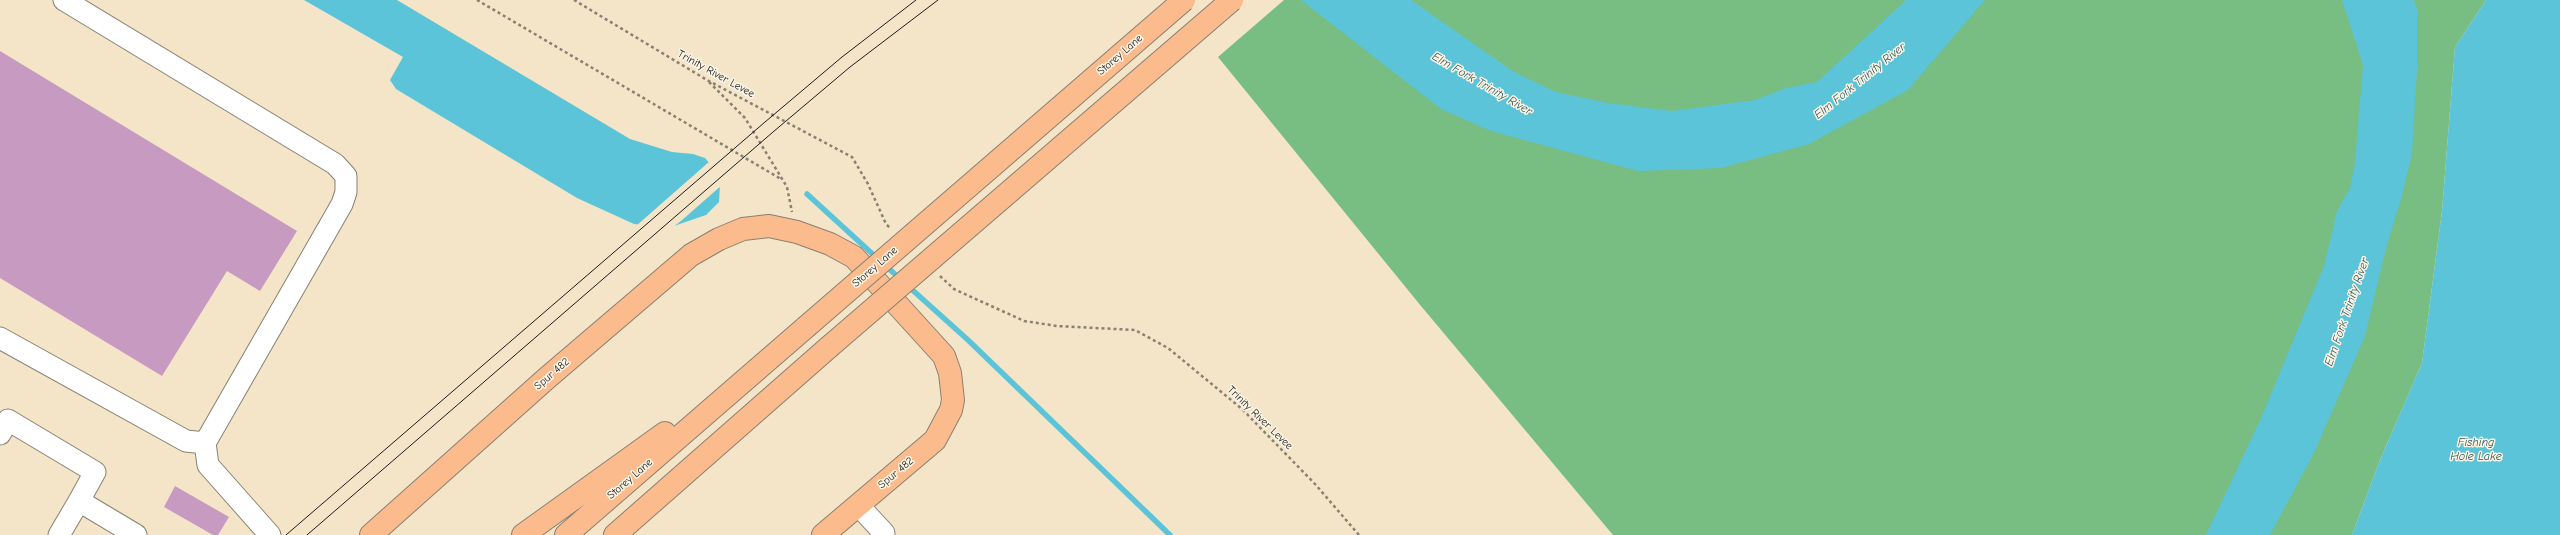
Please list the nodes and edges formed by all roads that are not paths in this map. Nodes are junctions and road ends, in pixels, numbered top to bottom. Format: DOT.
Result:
graph roads {
  1 [pos="64,0"];
  2 [pos="1184,0"];
  3 [pos="1232,0"];
  4 [pos="0,338"];
  5 [pos="740,384"];
  6 [pos="0,434"];
  7 [pos="205,443"];
  8 [pos="79,501"];
  9 [pos="858,505"];
  10 [pos="884,534"];
  11 [pos="59,535"];
  12 [pos="136,535"];
  13 [pos="270,535"];
  14 [pos="371,535"];
  15 [pos="523,535"];
  16 [pos="566,535"];
  17 [pos="614,535"];
  18 [pos="823,535"];
  1 -- 7 [label="lane"];
  2 -- 5 [label="main road, Storey Lane, bridge"];
  3 -- 17 [label="main road, bridge"];
  4 -- 7 [label="lane"];
  5 -- 15 [label="main road"];
  5 -- 16 [label="main road, Storey Lane"];
  6 -- 8 [label="lane"];
  7 -- 13 [label="lane"];
  8 -- 11 [label="lane"];
  8 -- 12 [label="lane"];
  9 -- 10 [label="lane"];
  9 -- 14 [label="main road, Spur 482"];
  9 -- 18 [label="main road, Spur 482"];
}
